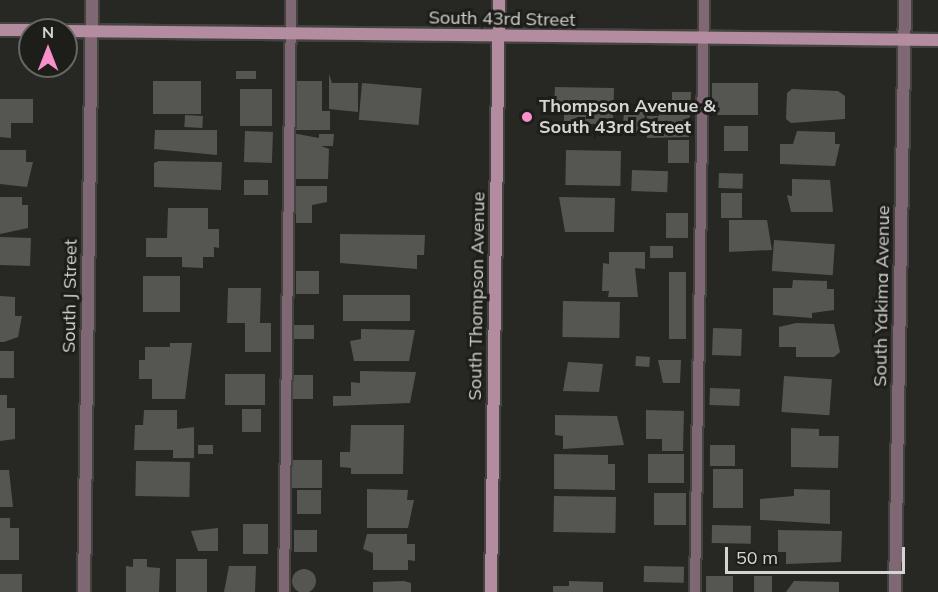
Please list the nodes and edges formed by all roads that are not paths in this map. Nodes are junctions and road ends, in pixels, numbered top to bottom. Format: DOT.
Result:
graph roads {
  1 [pos="92,0"];
  2 [pos="291,0"];
  3 [pos="499,0"];
  4 [pos="704,0"];
  5 [pos="905,0"];
  6 [pos="0,30"];
  7 [pos="18,30"];
  8 [pos="78,31"];
  9 [pos="92,31"];
  10 [pos="291,34"];
  11 [pos="499,37"];
  12 [pos="703,39"];
  13 [pos="905,39"];
  14 [pos="938,40"];
  15 [pos="84,592"];
  16 [pos="284,592"];
  17 [pos="491,592"];
  18 [pos="695,592"];
  19 [pos="895,592"];
  1 -- 9 [label="street, South J Street"];
  2 -- 10 [label="lane"];
  3 -- 11 [label="street, South Thompson Avenue"];
  4 -- 12 [label="lane"];
  5 -- 13 [label="street, South Yakima Avenue"];
  6 -- 7 [label="street"];
  8 -- 9 [label="street, South 43rd Street"];
  9 -- 10 [label="street, South 43rd Street"];
  9 -- 15 [label="street, South J Street"];
  10 -- 11 [label="street, South 43rd Street"];
  10 -- 16 [label="lane"];
  11 -- 12 [label="street, South 43rd Street"];
  11 -- 17 [label="street, South Thompson Avenue"];
  12 -- 13 [label="street, South 43rd Street"];
  12 -- 18 [label="lane"];
  13 -- 14 [label="street, South 43rd Street"];
  13 -- 19 [label="street, South Yakima Avenue"];
}
